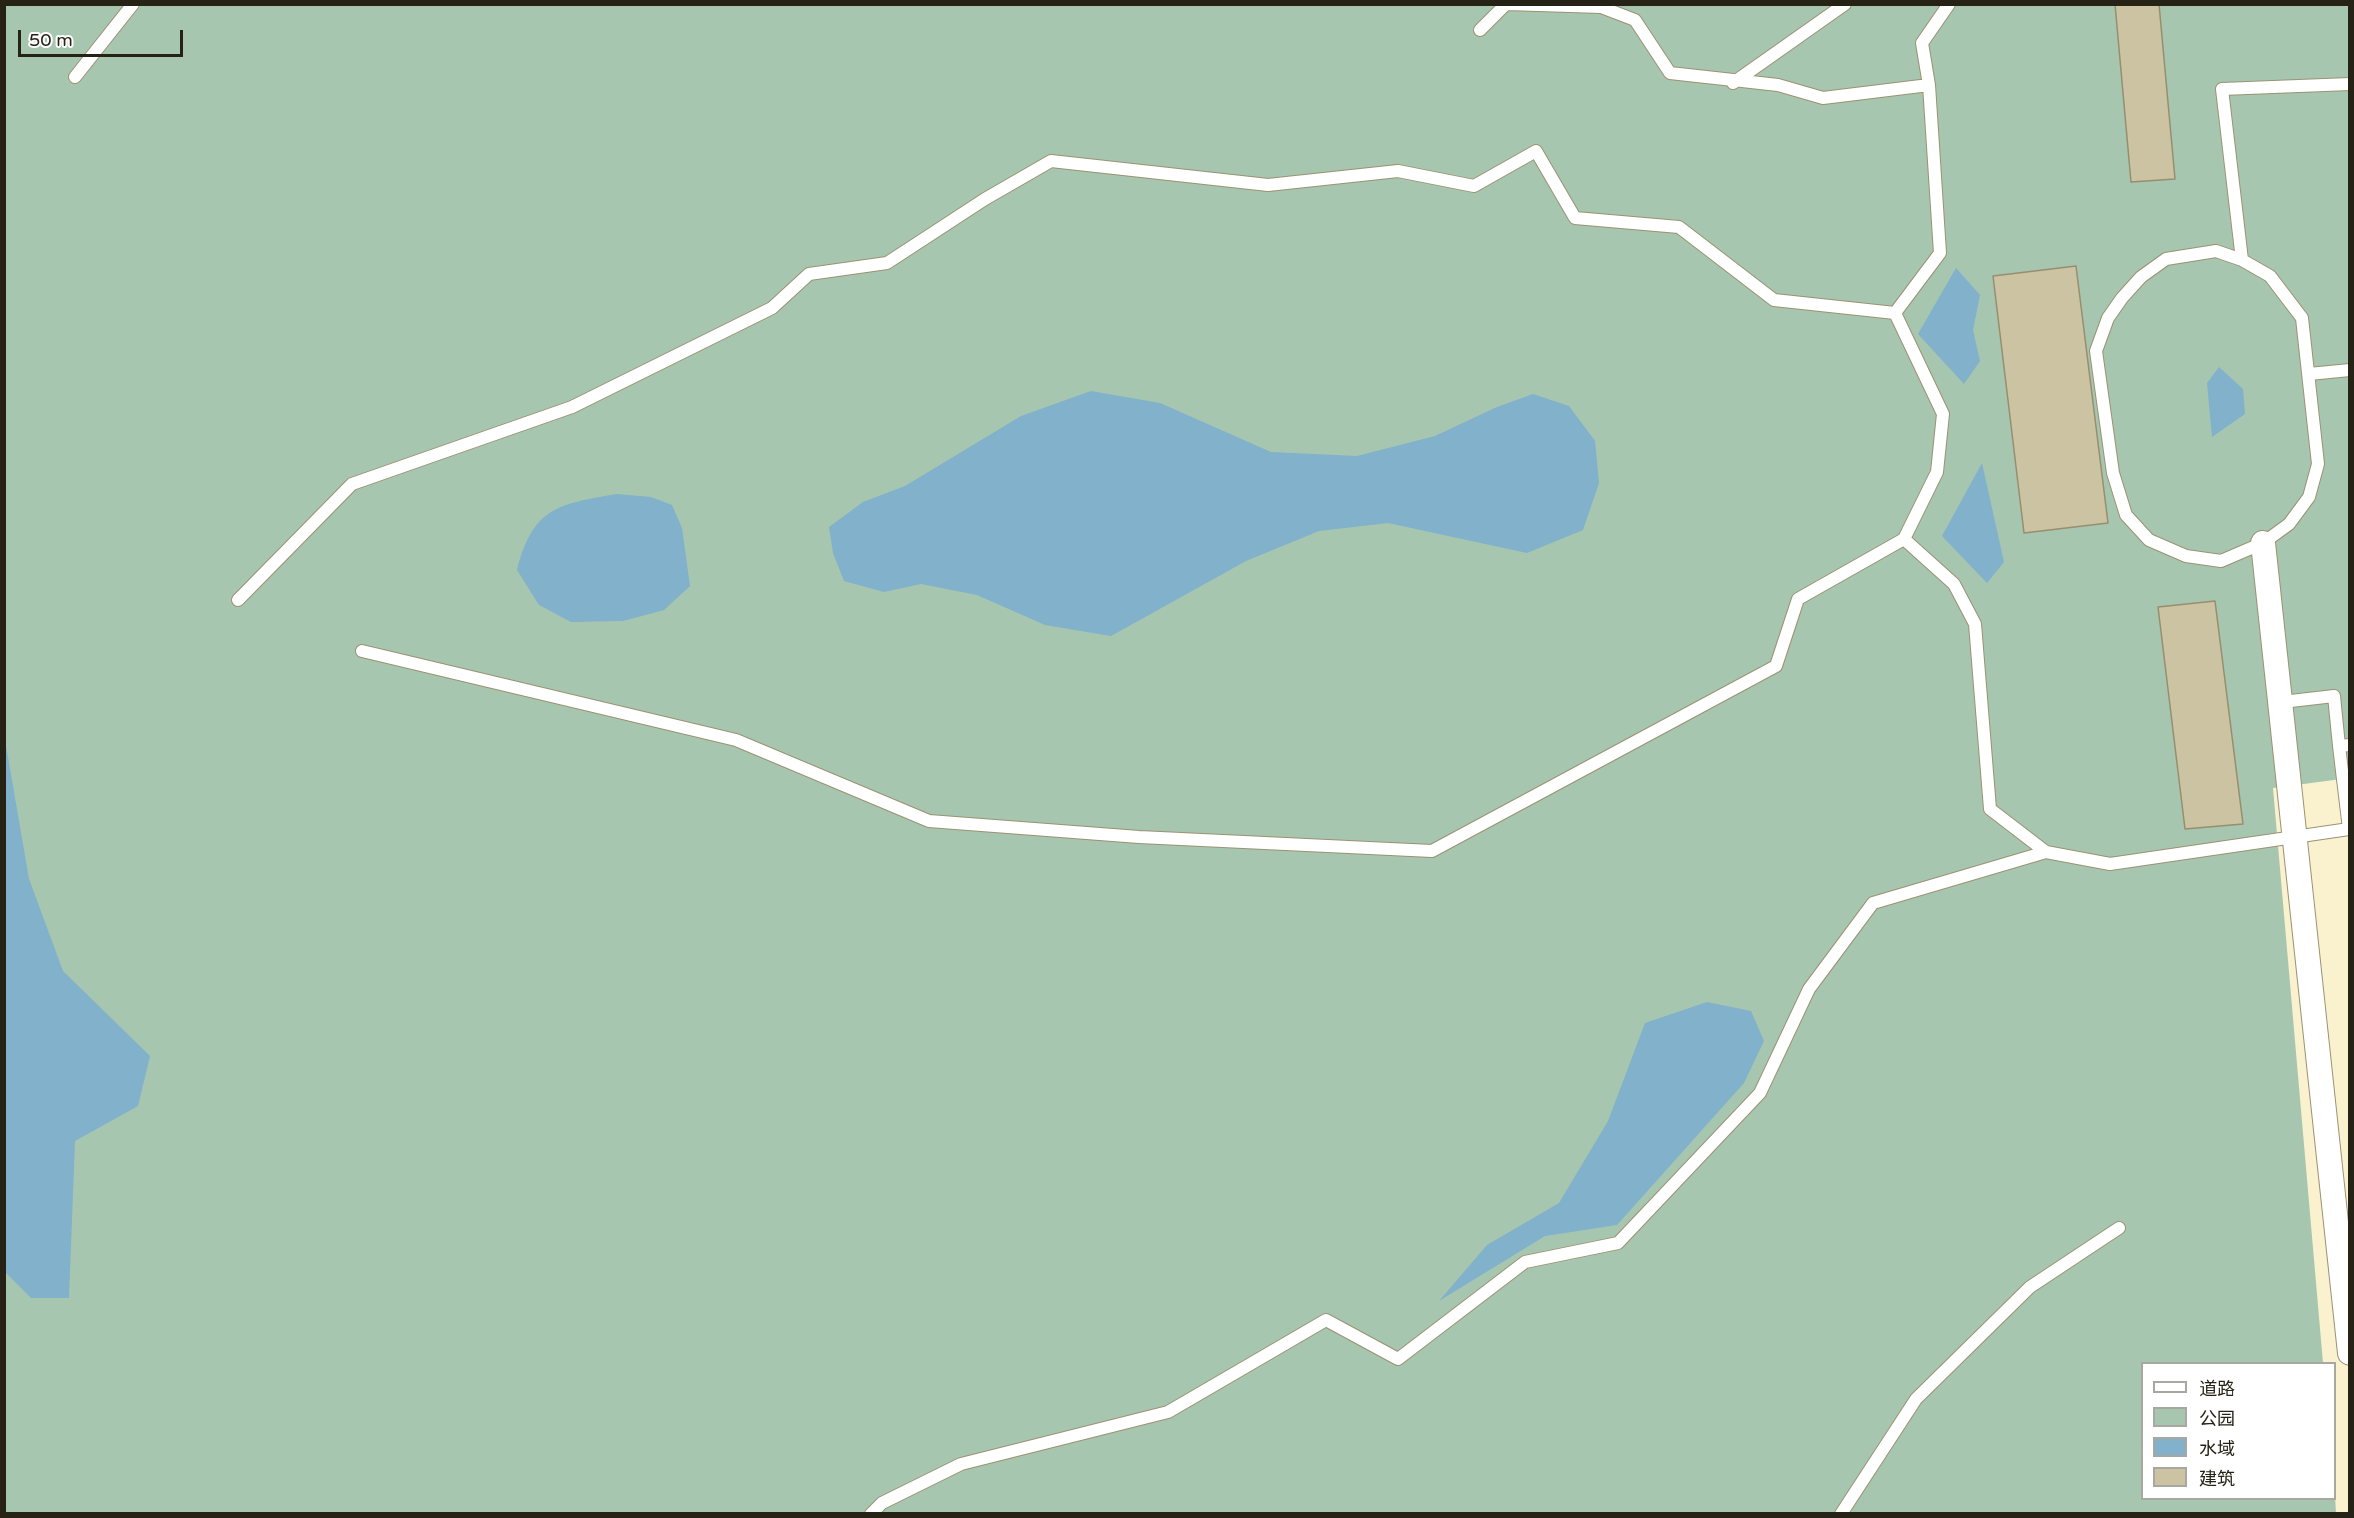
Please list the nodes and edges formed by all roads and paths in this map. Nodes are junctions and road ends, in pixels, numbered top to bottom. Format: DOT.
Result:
graph roads {
  1 [pos="133,4"];
  2 [pos="1507,4"];
  3 [pos="1845,4"];
  4 [pos="1949,4"];
  5 [pos="1480,30"];
  6 [pos="75,77"];
  7 [pos="1734,82"];
  8 [pos="2349,84"];
  9 [pos="1929,86"];
  10 [pos="2242,260"];
  11 [pos="1895,313"];
  12 [pos="2349,370"];
  13 [pos="2309,374"];
  14 [pos="1904,538"];
  15 [pos="2263,543"];
  16 [pos="238,600"];
  17 [pos="362,651"];
  18 [pos="2282,702"];
  19 [pos="2344,745"];
  20 [pos="2296,835"];
  21 [pos="2046,852"];
  22 [pos="2119,1228"];
  23 [pos="2349,1338"];
  24 [pos="871,1514"];
  25 [pos="1841,1514"];
  1 -- 6 [label="lane"];
  2 -- 5 [label="lane"];
  2 -- 7 [label="lane"];
  3 -- 7 [label="lane"];
  4 -- 9 [label="lane"];
  7 -- 9 [label="lane"];
  8 -- 10 [label="lane"];
  9 -- 11 [label="lane"];
  10 -- 13 [label="lane"];
  10 -- 15 [label="lane"];
  11 -- 14 [label="lane"];
  11 -- 16 [label="lane"];
  12 -- 13 [label="lane"];
  13 -- 15 [label="lane"];
  14 -- 17 [label="lane"];
  14 -- 21 [label="lane"];
  15 -- 18 [label="street"];
  18 -- 19 [label="lane"];
  18 -- 20 [label="street"];
  19 -- 20 [label="lane"];
  20 -- 21 [label="lane"];
  20 -- 23 [label="street"];
  21 -- 24 [label="lane"];
  22 -- 25 [label="lane"];
}
